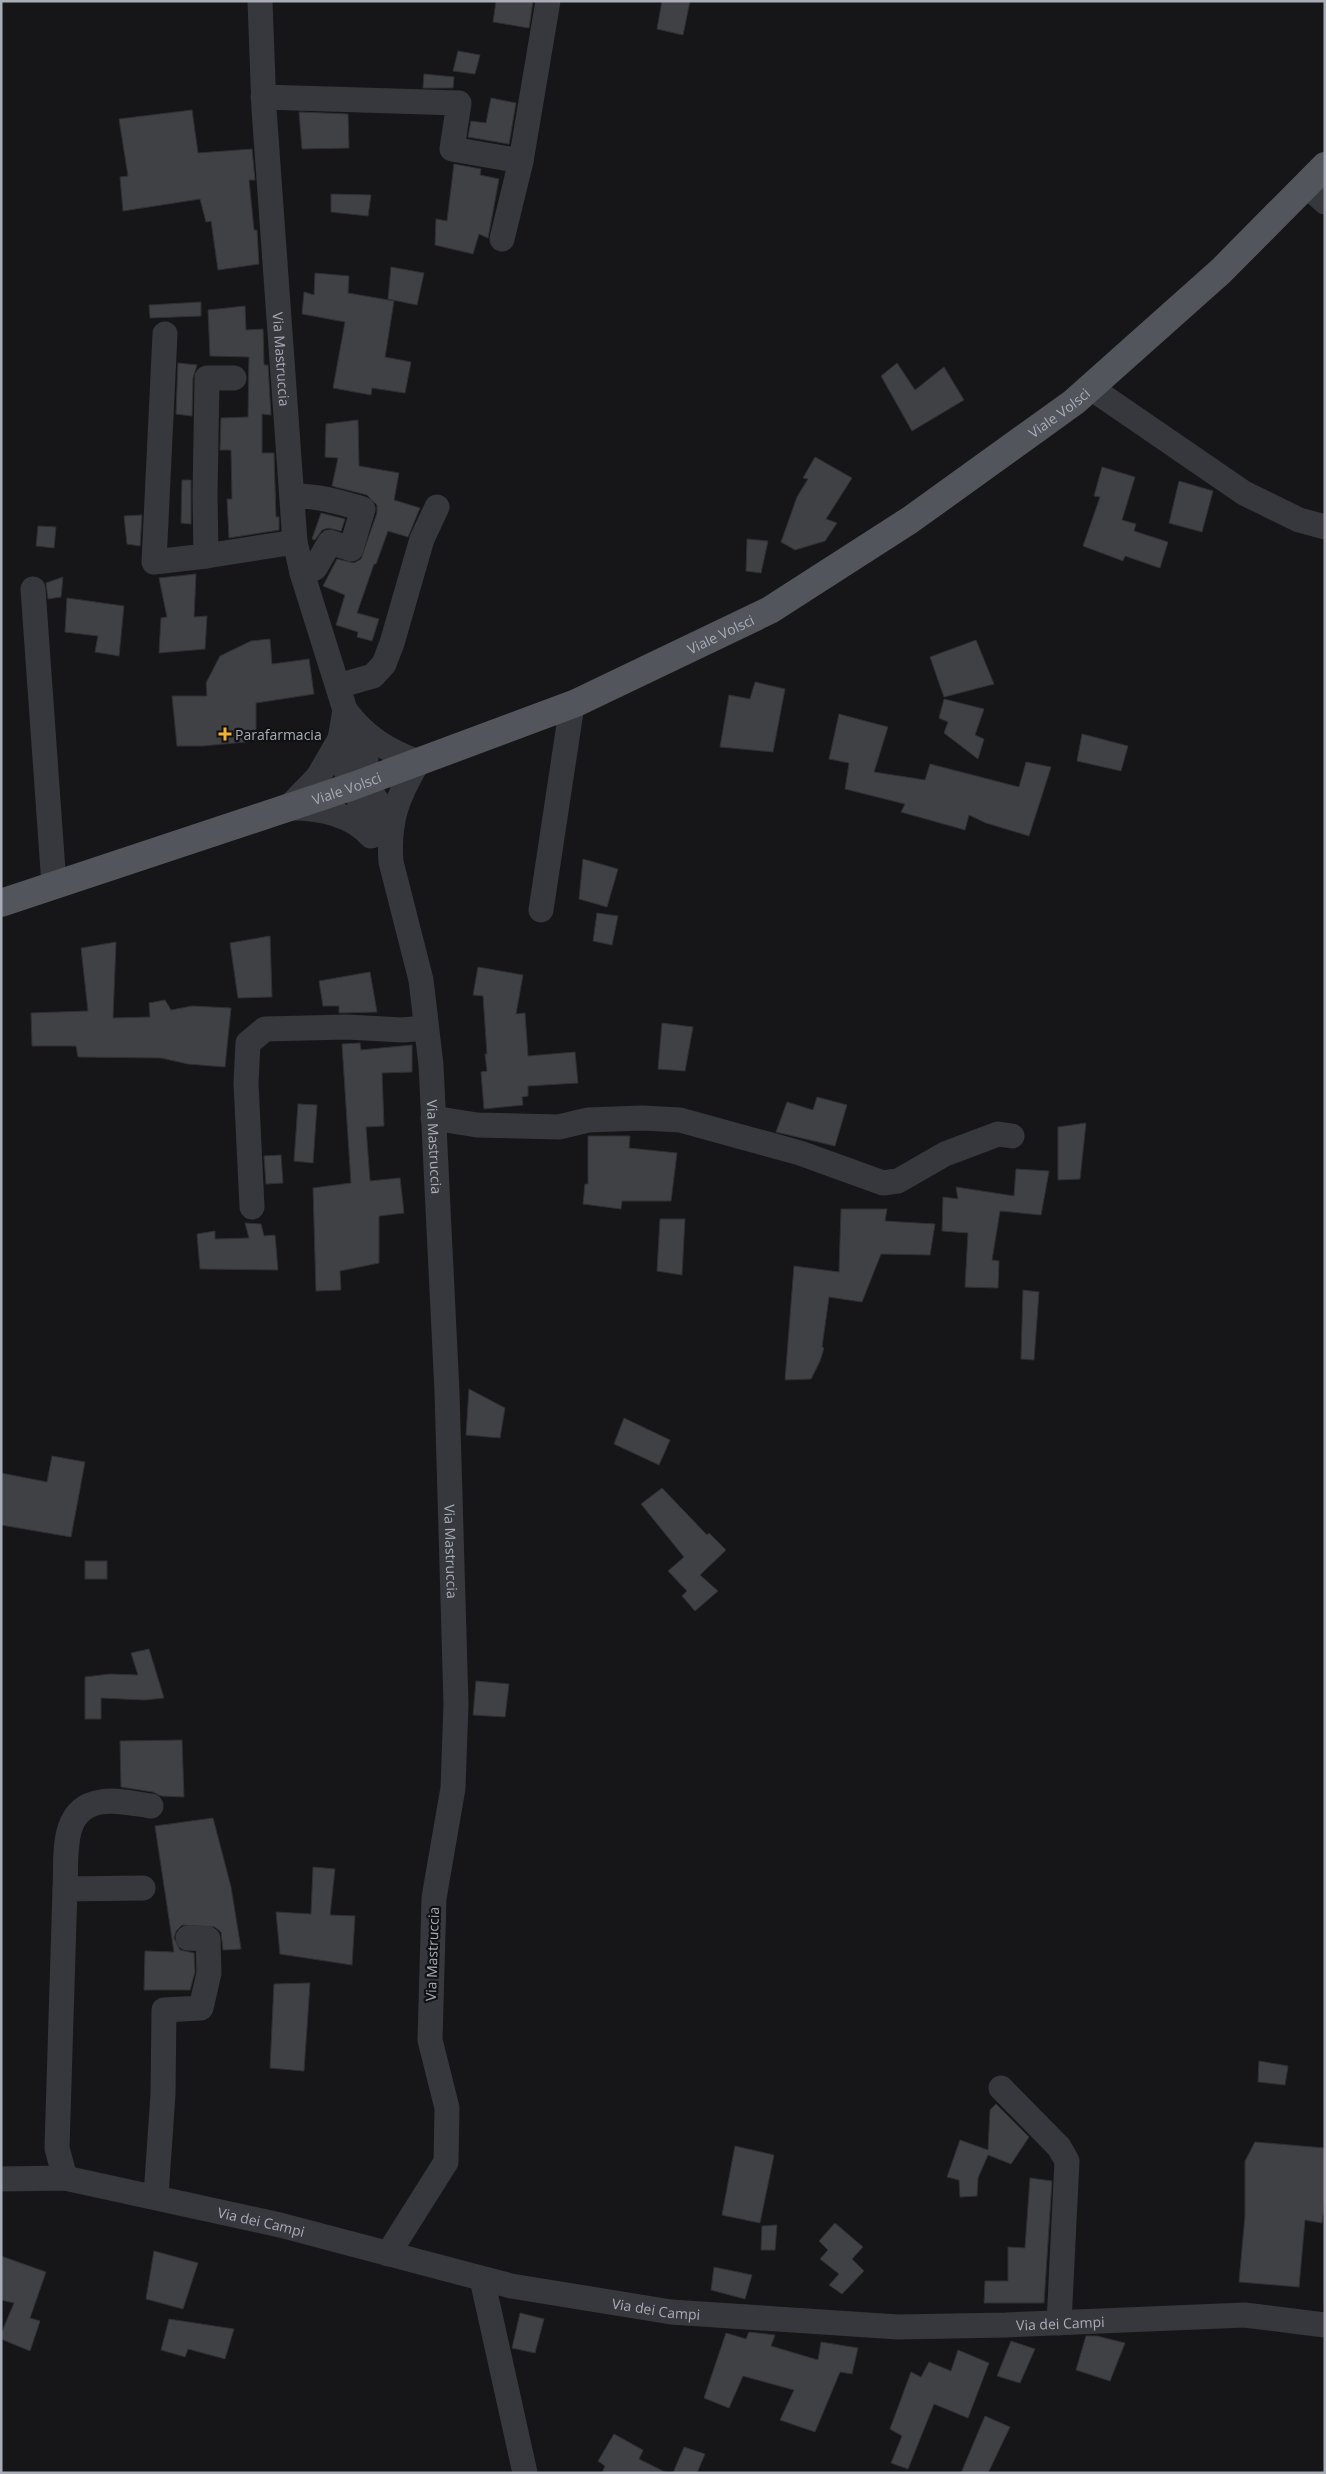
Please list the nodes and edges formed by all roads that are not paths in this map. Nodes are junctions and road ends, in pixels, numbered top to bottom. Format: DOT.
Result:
graph roads {
  1 [pos="260,1"];
  2 [pos="548,1"];
  3 [pos="263,97"];
  4 [pos="521,161"];
  5 [pos="1319,184"];
  6 [pos="502,239"];
  7 [pos="166,334"];
  8 [pos="234,378"];
  9 [pos="1091,388"];
  10 [pos="292,496"];
  11 [pos="437,507"];
  12 [pos="1325,527"];
  13 [pos="295,542"];
  14 [pos="206,556"];
  15 [pos="302,573"];
  16 [pos="33,589"];
  17 [pos="572,705"];
  18 [pos="345,715"];
  19 [pos="418,762"];
  20 [pos="359,783"];
  21 [pos="288,808"];
  22 [pos="377,831"];
  23 [pos="54,886"];
  24 [pos="1,903"];
  25 [pos="540,910"];
  26 [pos="426,1028"];
  27 [pos="433,1118"];
  28 [pos="1012,1136"];
  29 [pos="252,1207"];
  30 [pos="151,1806"];
  31 [pos="143,1888"];
  32 [pos="66,1889"];
  33 [pos="188,1938"];
  34 [pos="1001,2088"];
  35 [pos="65,2178"];
  36 [pos="1,2179"];
  37 [pos="156,2196"];
  38 [pos="388,2254"];
  39 [pos="482,2279"];
  40 [pos="1060,2323"];
  41 [pos="1325,2325"];
  42 [pos="525,2473"];
  1 -- 3 [label="street, Via Mastruccia"];
  2 -- 4 [label="street"];
  3 -- 4 [label="street"];
  3 -- 10 [label="street, Via Mastruccia"];
  4 -- 6 [label="street"];
  5 -- 9 [label="main road, Viale Volsci"];
  7 -- 14 [label="street"];
  8 -- 14 [label="street"];
  9 -- 12 [label="street"];
  9 -- 17 [label="main road, Viale Volsci"];
  10 -- 13 [label="street, Via Mastruccia"];
  10 -- 15 [label="street"];
  11 -- 18 [label="street"];
  13 -- 14 [label="street"];
  13 -- 15 [label="street, Via Mastruccia"];
  15 -- 18 [label="street, Via Mastruccia"];
  16 -- 23 [label="street"];
  17 -- 19 [label="main road, Viale Volsci"];
  17 -- 25 [label="street"];
  18 -- 19 [label="street"];
  18 -- 20 [label="street, Via Mastruccia"];
  18 -- 21 [label="street"];
  19 -- 20 [label="main road, Viale Volsci"];
  19 -- 22 [label="street"];
  20 -- 21 [label="main road, Viale Volsci"];
  20 -- 22 [label="street"];
  21 -- 22 [label="street"];
  21 -- 23 [label="main road, Viale Volsci"];
  22 -- 26 [label="street, Via Mastruccia"];
  23 -- 24 [label="main road, Viale Volsci"];
  26 -- 27 [label="street, Via Mastruccia"];
  26 -- 29 [label="street"];
  27 -- 28 [label="street"];
  27 -- 38 [label="street, Via Mastruccia"];
  30 -- 32 [label="street"];
  31 -- 32 [label="street"];
  32 -- 35 [label="street"];
  33 -- 37 [label="street"];
  34 -- 40 [label="street"];
  35 -- 36 [label="street, Via dei Campi"];
  35 -- 37 [label="street, Via dei Campi"];
  37 -- 38 [label="street, Via dei Campi"];
  38 -- 39 [label="street, Via dei Campi"];
  39 -- 40 [label="street, Via dei Campi"];
  39 -- 42 [label="street"];
  40 -- 41 [label="street, Via dei Campi"];
}
